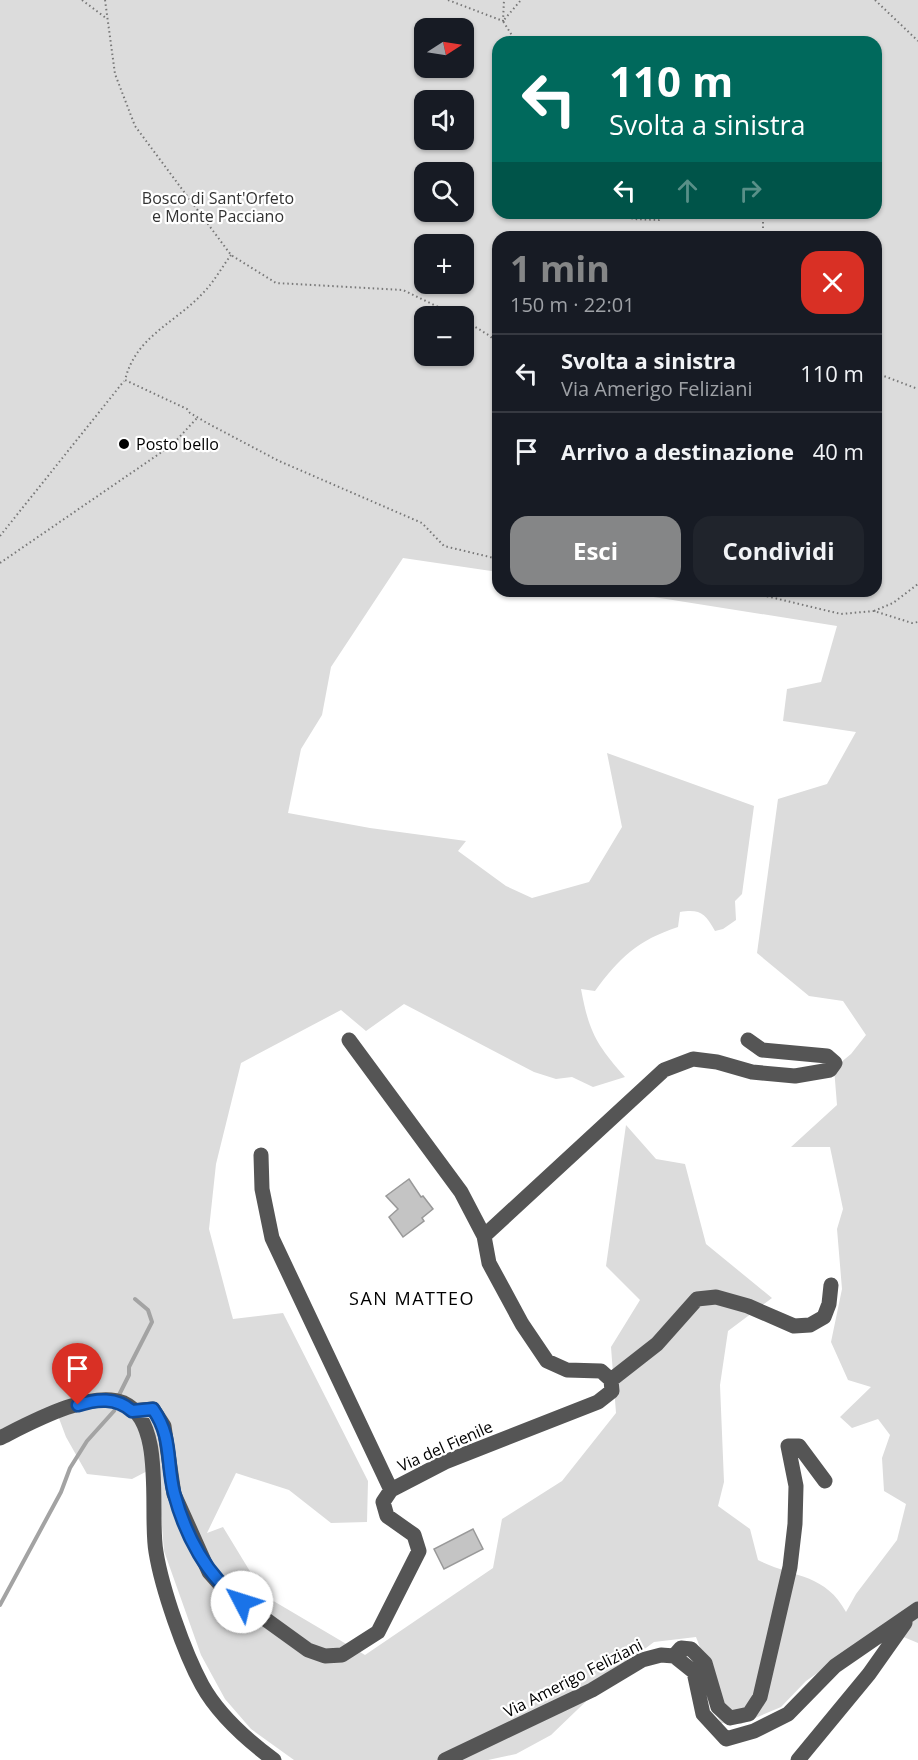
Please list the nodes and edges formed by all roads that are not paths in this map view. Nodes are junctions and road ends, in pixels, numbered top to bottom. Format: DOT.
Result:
graph roads {
  1 [pos="349,1040"];
  2 [pos="748,1040"];
  3 [pos="261,1155"];
  4 [pos="484,1236"];
  5 [pos="831,1285"];
  6 [pos="611,1380"];
  7 [pos="132,1411"];
  8 [pos="0,1438"];
  9 [pos="825,1480"];
  10 [pos="391,1490"];
  11 [pos="915,1612"];
  12 [pos="674,1656"];
  13 [pos="273,1760"];
  14 [pos="445,1760"];
  15 [pos="798,1760"];
  1 -- 4 [label="street"];
  2 -- 4 [label="street"];
  3 -- 10 [label="street"];
  4 -- 6 [label="street"];
  5 -- 6 [label="street"];
  6 -- 10 [label="street, Via del Fienile"];
  7 -- 8 [label="street"];
  7 -- 10 [label="street, Via del Fienile"];
  7 -- 13 [label="street"];
  9 -- 12 [label="street, Via Amerigo Feliziani"];
  11 -- 12 [label="street"];
  11 -- 15 [label="street"];
  12 -- 14 [label="street, Via Amerigo Feliziani"];
}
